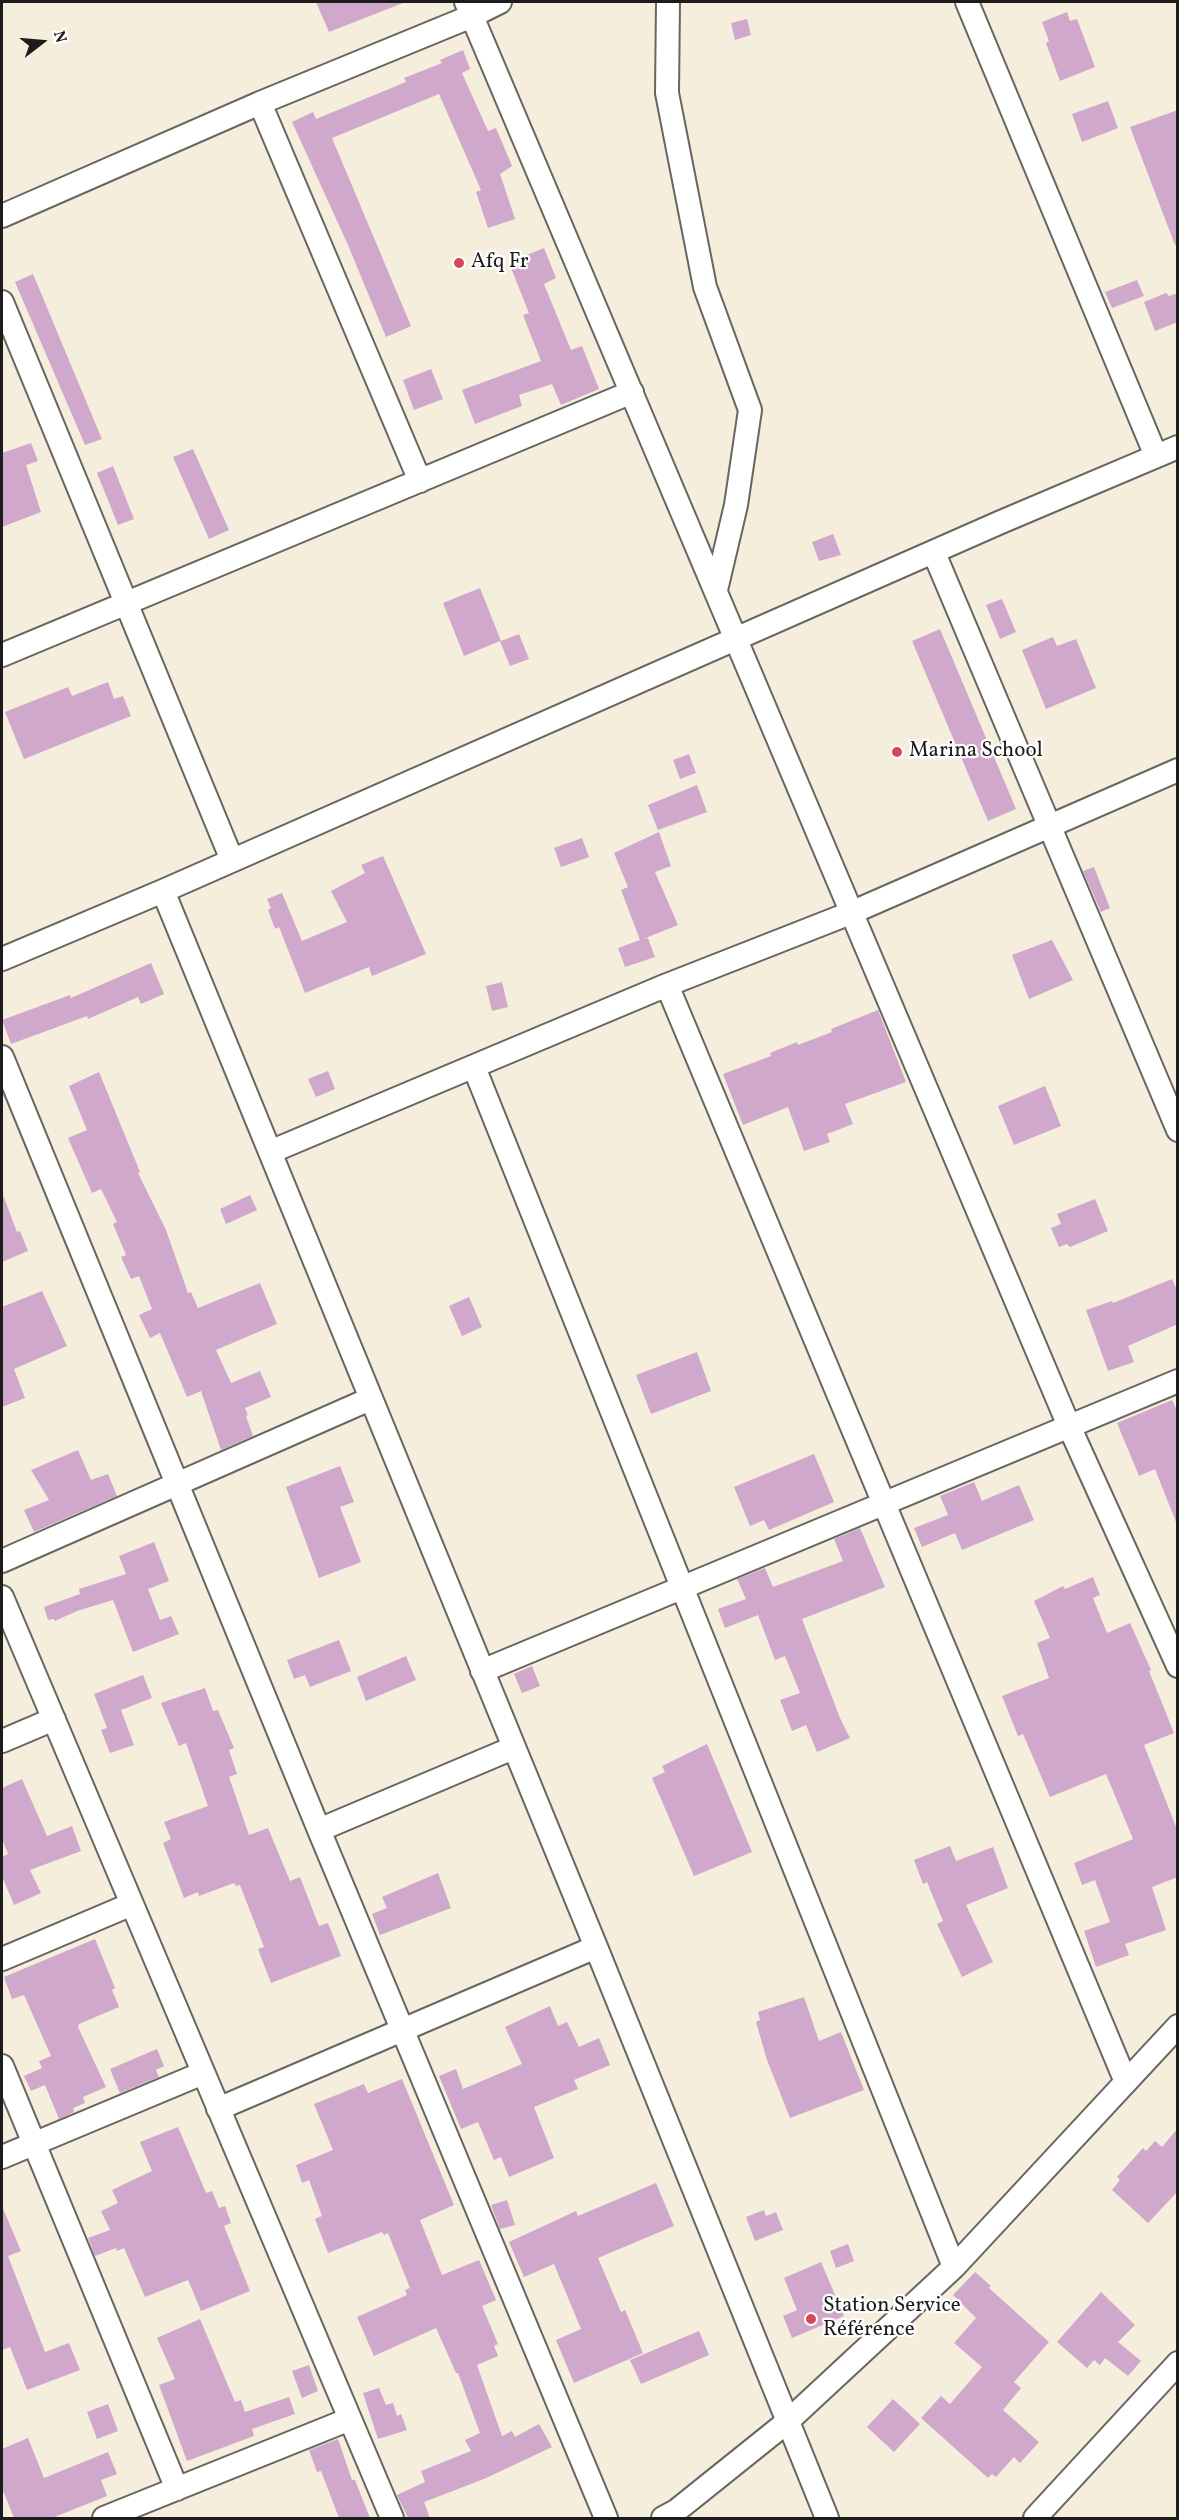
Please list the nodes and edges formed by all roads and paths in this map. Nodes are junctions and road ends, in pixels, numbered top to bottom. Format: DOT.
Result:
graph roads {
  1 [pos="500,2"];
  2 [pos="668,2"];
  3 [pos="967,2"];
  4 [pos="469,9"];
  5 [pos="260,103"];
  6 [pos="2,216"];
  7 [pos="2,302"];
  8 [pos="632,392"];
  9 [pos="1178,447"];
  10 [pos="1156,456"];
  11 [pos="420,481"];
  12 [pos="934,553"];
  13 [pos="716,590"];
  14 [pos="126,603"];
  15 [pos="737,639"];
  16 [pos="2,655"];
  17 [pos="1178,770"];
  18 [pos="1050,826"];
  19 [pos="232,860"];
  20 [pos="163,891"];
  21 [pos="853,912"];
  22 [pos="2,959"];
  23 [pos="667,985"];
  24 [pos="2,1058"];
  25 [pos="474,1067"];
  26 [pos="1178,1130"];
  27 [pos="270,1152"];
  28 [pos="1178,1381"];
  29 [pos="370,1399"];
  30 [pos="1069,1426"];
  31 [pos="177,1484"];
  32 [pos="884,1503"];
  33 [pos="2,1561"];
  34 [pos="682,1587"];
  35 [pos="2,1597"];
  36 [pos="1178,1666"];
  37 [pos="482,1671"];
  38 [pos="54,1719"];
  39 [pos="2,1741"];
  40 [pos="513,1748"];
  41 [pos="319,1830"];
  42 [pos="132,1904"];
  43 [pos="596,1947"];
  44 [pos="2,1959"];
  45 [pos="1178,2026"];
  46 [pos="402,2030"];
  47 [pos="2,2066"];
  48 [pos="203,2073"];
  49 [pos="1126,2082"];
  50 [pos="218,2109"];
  51 [pos="34,2144"];
  52 [pos="2,2157"];
  53 [pos="954,2267"];
  54 [pos="1178,2363"];
  55 [pos="350,2419"];
  56 [pos="787,2422"];
  57 [pos="177,2489"];
  58 [pos="104,2518"];
  59 [pos="392,2518"];
  60 [pos="606,2518"];
  61 [pos="663,2518"];
  62 [pos="827,2518"];
  63 [pos="1035,2518"];
  1 -- 4 [label="street"];
  2 -- 13 [label="street"];
  3 -- 10 [label="street"];
  4 -- 5 [label="street"];
  4 -- 8 [label="street"];
  5 -- 6 [label="street"];
  5 -- 11 [label="street"];
  7 -- 14 [label="street"];
  8 -- 11 [label="street"];
  8 -- 13 [label="street"];
  9 -- 10 [label="street"];
  10 -- 12 [label="street"];
  11 -- 14 [label="street"];
  12 -- 15 [label="street"];
  12 -- 18 [label="street"];
  13 -- 15 [label="street"];
  14 -- 16 [label="street"];
  14 -- 19 [label="street"];
  15 -- 19 [label="street"];
  15 -- 21 [label="street"];
  17 -- 18 [label="street"];
  18 -- 21 [label="street"];
  18 -- 26 [label="street"];
  19 -- 20 [label="street"];
  20 -- 22 [label="street"];
  20 -- 27 [label="street"];
  21 -- 23 [label="street"];
  21 -- 30 [label="street"];
  23 -- 25 [label="street"];
  23 -- 32 [label="street"];
  24 -- 31 [label="street"];
  25 -- 27 [label="street"];
  25 -- 34 [label="street"];
  27 -- 29 [label="street"];
  28 -- 30 [label="street"];
  29 -- 31 [label="street"];
  29 -- 37 [label="street"];
  30 -- 32 [label="street"];
  30 -- 36 [label="street"];
  31 -- 33 [label="street"];
  31 -- 41 [label="street"];
  32 -- 34 [label="street"];
  32 -- 49 [label="street"];
  34 -- 37 [label="street"];
  34 -- 53 [label="street"];
  35 -- 38 [label="street"];
  37 -- 40 [label="street"];
  38 -- 39 [label="street"];
  38 -- 42 [label="street"];
  40 -- 41 [label="street"];
  40 -- 43 [label="street"];
  41 -- 46 [label="street"];
  42 -- 44 [label="street"];
  42 -- 48 [label="street"];
  43 -- 46 [label="street"];
  43 -- 56 [label="street"];
  45 -- 49 [label="street"];
  46 -- 50 [label="street"];
  46 -- 60 [label="street"];
  47 -- 51 [label="street"];
  48 -- 50 [label="street"];
  48 -- 51 [label="street"];
  49 -- 53 [label="street"];
  50 -- 55 [label="street"];
  51 -- 52 [label="street"];
  51 -- 57 [label="street"];
  53 -- 56 [label="street"];
  54 -- 63 [label="street"];
  55 -- 57 [label="street"];
  55 -- 59 [label="street"];
  56 -- 61 [label="street"];
  56 -- 62 [label="street"];
  57 -- 58 [label="street"];
}
